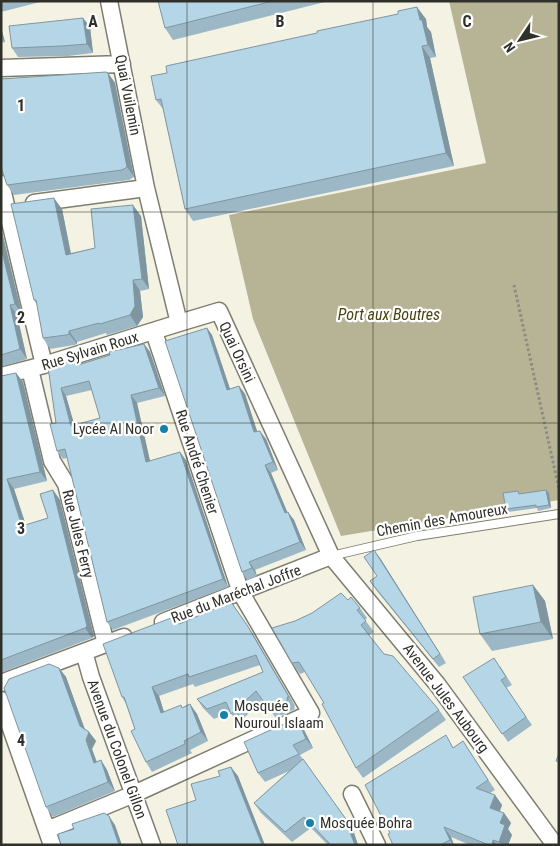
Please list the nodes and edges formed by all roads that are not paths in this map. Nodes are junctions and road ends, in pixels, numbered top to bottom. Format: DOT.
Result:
graph roads {
  1 [pos="109,1"];
  2 [pos="122,64"];
  3 [pos="1,68"];
  4 [pos="1,184"];
  5 [pos="146,188"];
  6 [pos="4,207"];
  7 [pos="179,323"];
  8 [pos="154,332"];
  9 [pos="37,367"];
  10 [pos="1,376"];
  11 [pos="559,514"];
  12 [pos="331,556"];
  13 [pos="241,593"];
  14 [pos="106,644"];
  15 [pos="84,652"];
  16 [pos="1,684"];
  17 [pos="1,700"];
  18 [pos="134,794"];
  19 [pos="352,794"];
  20 [pos="49,837"];
  21 [pos="152,845"];
  22 [pos="377,845"];
  23 [pos="555,845"];
  1 -- 2 [label="street, Quai Vuilemin"];
  2 -- 3 [label="street"];
  2 -- 5 [label="street, Quai Vuilemin"];
  4 -- 6 [label="street, Rue Jules Ferry"];
  5 -- 6 [label="street"];
  5 -- 7 [label="street"];
  6 -- 9 [label="street, Rue Jules Ferry"];
  7 -- 8 [label="street, Rue Sylvain Roux"];
  7 -- 12 [label="street, Quai Orsini"];
  8 -- 9 [label="street, Rue Sylvain Roux"];
  8 -- 13 [label="street, Rue André Chenier"];
  9 -- 10 [label="street, Rue Sylvain Roux"];
  9 -- 14 [label="street, Rue Jules Ferry"];
  11 -- 12 [label="lane, Chemin des Amoureux"];
  12 -- 13 [label="street, Rue du Maréchal Joffre"];
  12 -- 23 [label="street, Avenue Jules Aubourg"];
  13 -- 14 [label="street, Rue du Maréchal Joffre"];
  13 -- 18 [label="street, Rue André Chenier"];
  14 -- 15 [label="street, Rue du Maréchal Joffre"];
  15 -- 16 [label="street, Rue du Maréchal Joffre"];
  15 -- 18 [label="street, Avenue du Colonel Gillon"];
  17 -- 20 [label="street"];
  18 -- 20 [label="street"];
  18 -- 21 [label="street, Avenue du Colonel Gillon"];
  19 -- 22 [label="street"];
}
